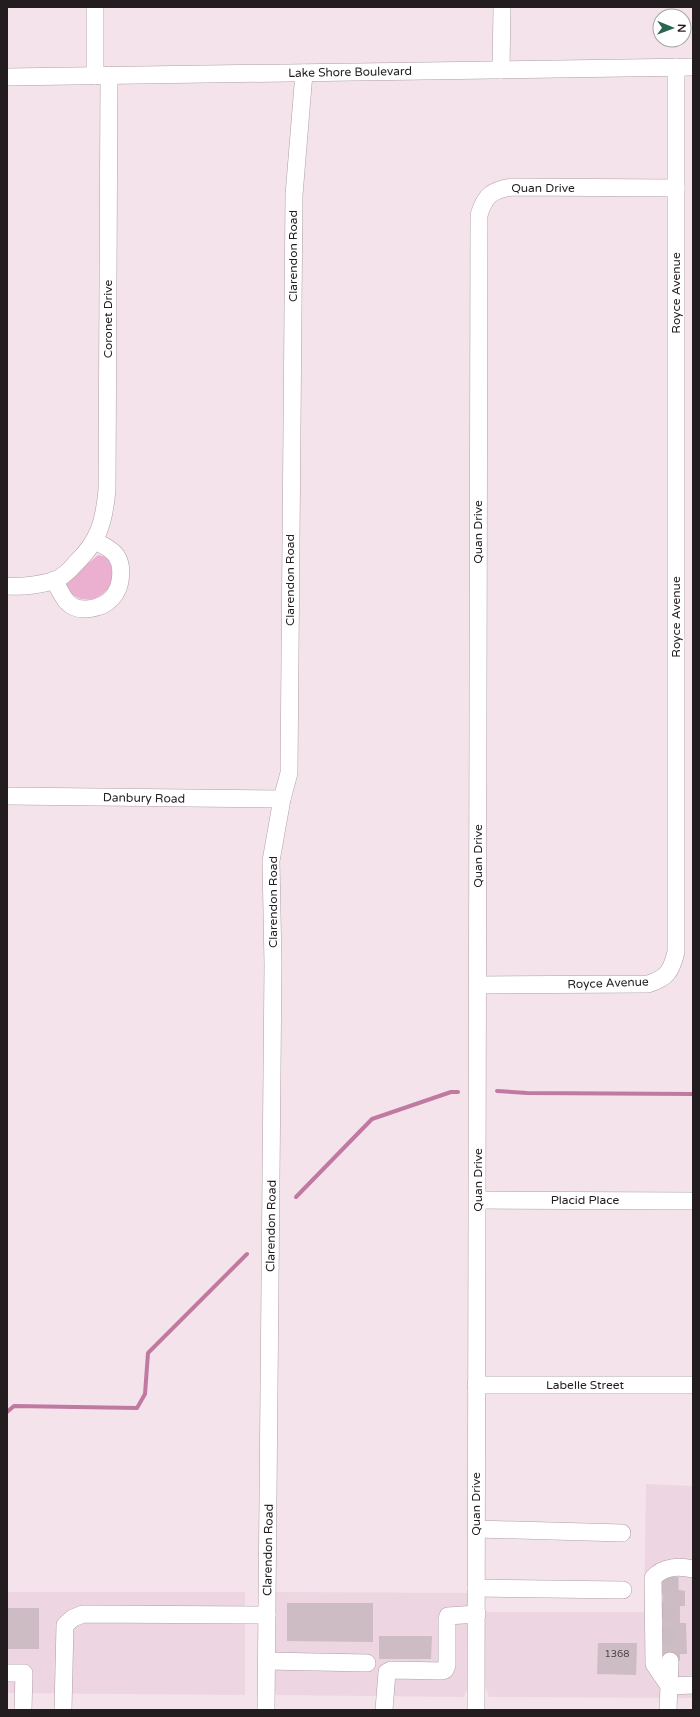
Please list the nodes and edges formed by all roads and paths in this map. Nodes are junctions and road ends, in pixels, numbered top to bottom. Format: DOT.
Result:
graph roads {
  1 [pos="95,7"];
  2 [pos="502,7"];
  3 [pos="693,57"];
  4 [pos="687,67"];
  5 [pos="501,70"];
  6 [pos="304,73"];
  7 [pos="102,76"];
  8 [pos="7,77"];
  9 [pos="676,188"];
  10 [pos="95,540"];
  11 [pos="54,580"];
  12 [pos="7,586"];
  13 [pos="7,796"];
  14 [pos="282,799"];
  15 [pos="478,985"];
  16 [pos="478,1200"];
  17 [pos="693,1200"];
  18 [pos="476,1385"];
  19 [pos="693,1385"];
  20 [pos="476,1529"];
  21 [pos="622,1533"];
  22 [pos="693,1569"];
  23 [pos="476,1588"];
  24 [pos="623,1590"];
  25 [pos="477,1614"];
  26 [pos="267,1615"];
  27 [pos="267,1661"];
  28 [pos="670,1661"];
  29 [pos="367,1663"];
  30 [pos="7,1673"];
  31 [pos="669,1686"];
  32 [pos="693,1686"];
  33 [pos="23,1710"];
  34 [pos="64,1710"];
  35 [pos="266,1710"];
  36 [pos="384,1710"];
  37 [pos="476,1710"];
  38 [pos="668,1710"];
  1 -- 7 [label="street, Coronet Drive"];
  2 -- 5 [label="street"];
  3 -- 4 [label="street, Royce Avenue"];
  4 -- 5 [label="street, Lake Shore Boulevard"];
  4 -- 9 [label="street, Royce Avenue"];
  5 -- 6 [label="street, Lake Shore Boulevard"];
  6 -- 7 [label="street, Lake Shore Boulevard"];
  6 -- 14 [label="street, Clarendon Road"];
  7 -- 8 [label="street, Lake Shore Boulevard"];
  7 -- 10 [label="street, Coronet Drive"];
  9 -- 15 [label="street, Royce Avenue"];
  9 -- 15 [label="street, Quan Drive"];
  10 -- 11 [label="street, Coronet Drive"];
  10 -- 11 [label="street"];
  11 -- 12 [label="street"];
  13 -- 14 [label="street, Danbury Road"];
  14 -- 26 [label="street, Clarendon Road"];
  15 -- 16 [label="street, Quan Drive"];
  16 -- 17 [label="street, Placid Place"];
  16 -- 18 [label="street, Quan Drive"];
  18 -- 19 [label="street, Labelle Street"];
  18 -- 20 [label="street, Quan Drive"];
  20 -- 21 [label="street"];
  20 -- 23 [label="street, Quan Drive"];
  22 -- 31 [label="street"];
  23 -- 24 [label="street"];
  23 -- 25 [label="street, Quan Drive"];
  25 -- 36 [label="street"];
  25 -- 37 [label="street, Quan Drive"];
  26 -- 27 [label="street, Clarendon Road"];
  26 -- 34 [label="street"];
  27 -- 29 [label="street"];
  27 -- 35 [label="street, Clarendon Road"];
  28 -- 31 [label="street"];
  30 -- 33 [label="street"];
  31 -- 32 [label="street"];
  31 -- 38 [label="street"];
}
